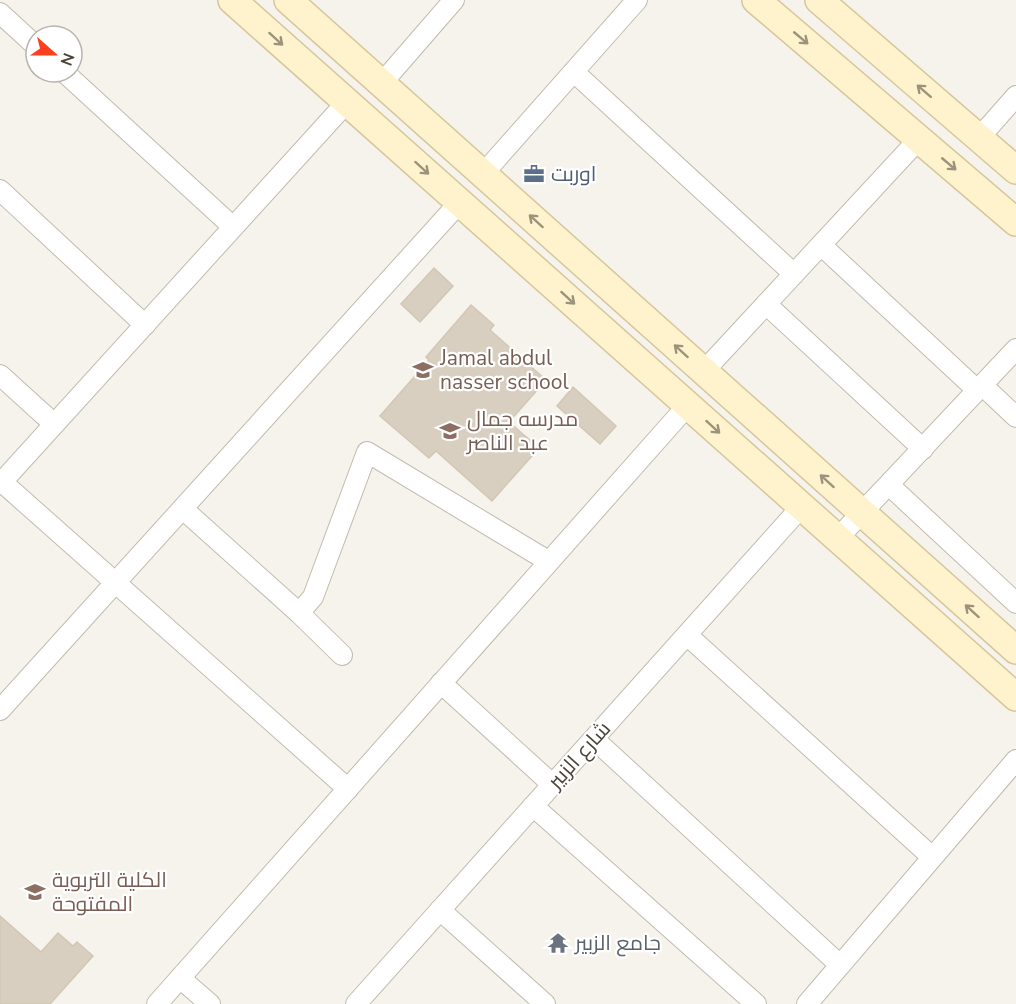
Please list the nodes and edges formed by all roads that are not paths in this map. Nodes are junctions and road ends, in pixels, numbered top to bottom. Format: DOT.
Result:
graph roads {
  1 [pos="232,0"];
  2 [pos="288,0"];
  3 [pos="454,0"];
  4 [pos="637,0"];
  5 [pos="756,0"];
  6 [pos="819,0"];
  7 [pos="0,14"];
  8 [pos="24,35"];
  9 [pos="574,72"];
  10 [pos="382,83"];
  11 [pos="77,84"];
  12 [pos="1016,96"];
  13 [pos="347,102"];
  14 [pos="979,138"];
  15 [pos="919,139"];
  16 [pos="1016,170"];
  17 [pos="483,174"];
  18 [pos="0,190"];
  19 [pos="460,202"];
  20 [pos="1016,222"];
  21 [pos="234,227"];
  22 [pos="821,245"];
  23 [pos="794,274"];
  24 [pos="766,304"];
  25 [pos="145,325"];
  26 [pos="1016,349"];
  27 [pos="704,371"];
  28 [pos="0,375"];
  29 [pos="980,388"];
  30 [pos="688,405"];
  31 [pos="1016,417"];
  32 [pos="54,424"];
  33 [pos="923,448"];
  34 [pos="1,483"];
  35 [pos="889,485"];
  36 [pos="802,506"];
  37 [pos="183,509"];
  38 [pos="862,512"];
  39 [pos="838,538"];
  40 [pos="548,561"];
  41 [pos="116,583"];
  42 [pos="1016,603"];
  43 [pos="299,613"];
  44 [pos="687,635"];
  45 [pos="1016,650"];
  46 [pos="342,655"];
  47 [pos="441,683"];
  48 [pos="1016,697"];
  49 [pos="0,710"];
  50 [pos="594,739"];
  51 [pos="1016,760"];
  52 [pos="553,784"];
  53 [pos="348,789"];
  54 [pos="533,806"];
  55 [pos="932,858"];
  56 [pos="440,910"];
  57 [pos="840,965"];
  58 [pos="180,978"];
  59 [pos="157,1004"];
  60 [pos="210,1004"];
  61 [pos="356,1004"];
  62 [pos="545,1004"];
  63 [pos="756,1004"];
  64 [pos="807,1004"];
  1 -- 13 [label="street, one-way"];
  2 -- 10 [label="street"];
  3 -- 10 [label="street"];
  4 -- 9 [label="street"];
  5 -- 15 [label="street, one-way"];
  14 -- 6 [label="street, one-way"];
  7 -- 8 [label="street"];
  9 -- 17 [label="street"];
  9 -- 23 [label="street"];
  10 -- 17 [label="street"];
  11 -- 21 [label="street"];
  12 -- 14 [label="street"];
  13 -- 19 [label="street, one-way"];
  13 -- 21 [label="street"];
  14 -- 16 [label="street"];
  15 -- 20 [label="street, one-way"];
  15 -- 22 [label="street"];
  27 -- 17 [label="street, one-way"];
  18 -- 25 [label="street"];
  19 -- 30 [label="street, one-way"];
  19 -- 37 [label="street"];
  21 -- 25 [label="street"];
  22 -- 23 [label="street"];
  22 -- 29 [label="street"];
  23 -- 24 [label="street"];
  24 -- 27 [label="street"];
  24 -- 33 [label="street"];
  25 -- 32 [label="street"];
  26 -- 29 [label="street"];
  38 -- 27 [label="street, one-way"];
  28 -- 32 [label="street"];
  29 -- 31 [label="street"];
  29 -- 33 [label="street"];
  30 -- 36 [label="street, one-way"];
  30 -- 40 [label="street"];
  32 -- 34 [label="street"];
  33 -- 35 [label="street"];
  34 -- 41 [label="street"];
  35 -- 38 [label="street"];
  35 -- 42 [label="street"];
  36 -- 39 [label="street"];
  36 -- 44 [label="street, شارع الزبير"];
  37 -- 41 [label="street"];
  37 -- 43 [label="street"];
  38 -- 39 [label="street"];
  45 -- 38 [label="street, one-way"];
  39 -- 48 [label="street"];
  40 -- 43 [label="street"];
  40 -- 47 [label="street"];
  41 -- 49 [label="street"];
  41 -- 53 [label="street"];
  43 -- 46 [label="street"];
  44 -- 50 [label="street, شارع الزبير"];
  44 -- 55 [label="street"];
  47 -- 52 [label="street"];
  47 -- 53 [label="street"];
  50 -- 52 [label="street, شارع الزبير"];
  50 -- 57 [label="street"];
  51 -- 55 [label="street"];
  52 -- 54 [label="street, شارع الزبير"];
  53 -- 58 [label="street"];
  54 -- 56 [label="street, شارع الزبير"];
  54 -- 63 [label="street"];
  55 -- 57 [label="street"];
  56 -- 61 [label="street, شارع الزبير"];
  56 -- 62 [label="street"];
  57 -- 64 [label="street"];
  58 -- 59 [label="street"];
  58 -- 60 [label="street"];
}
